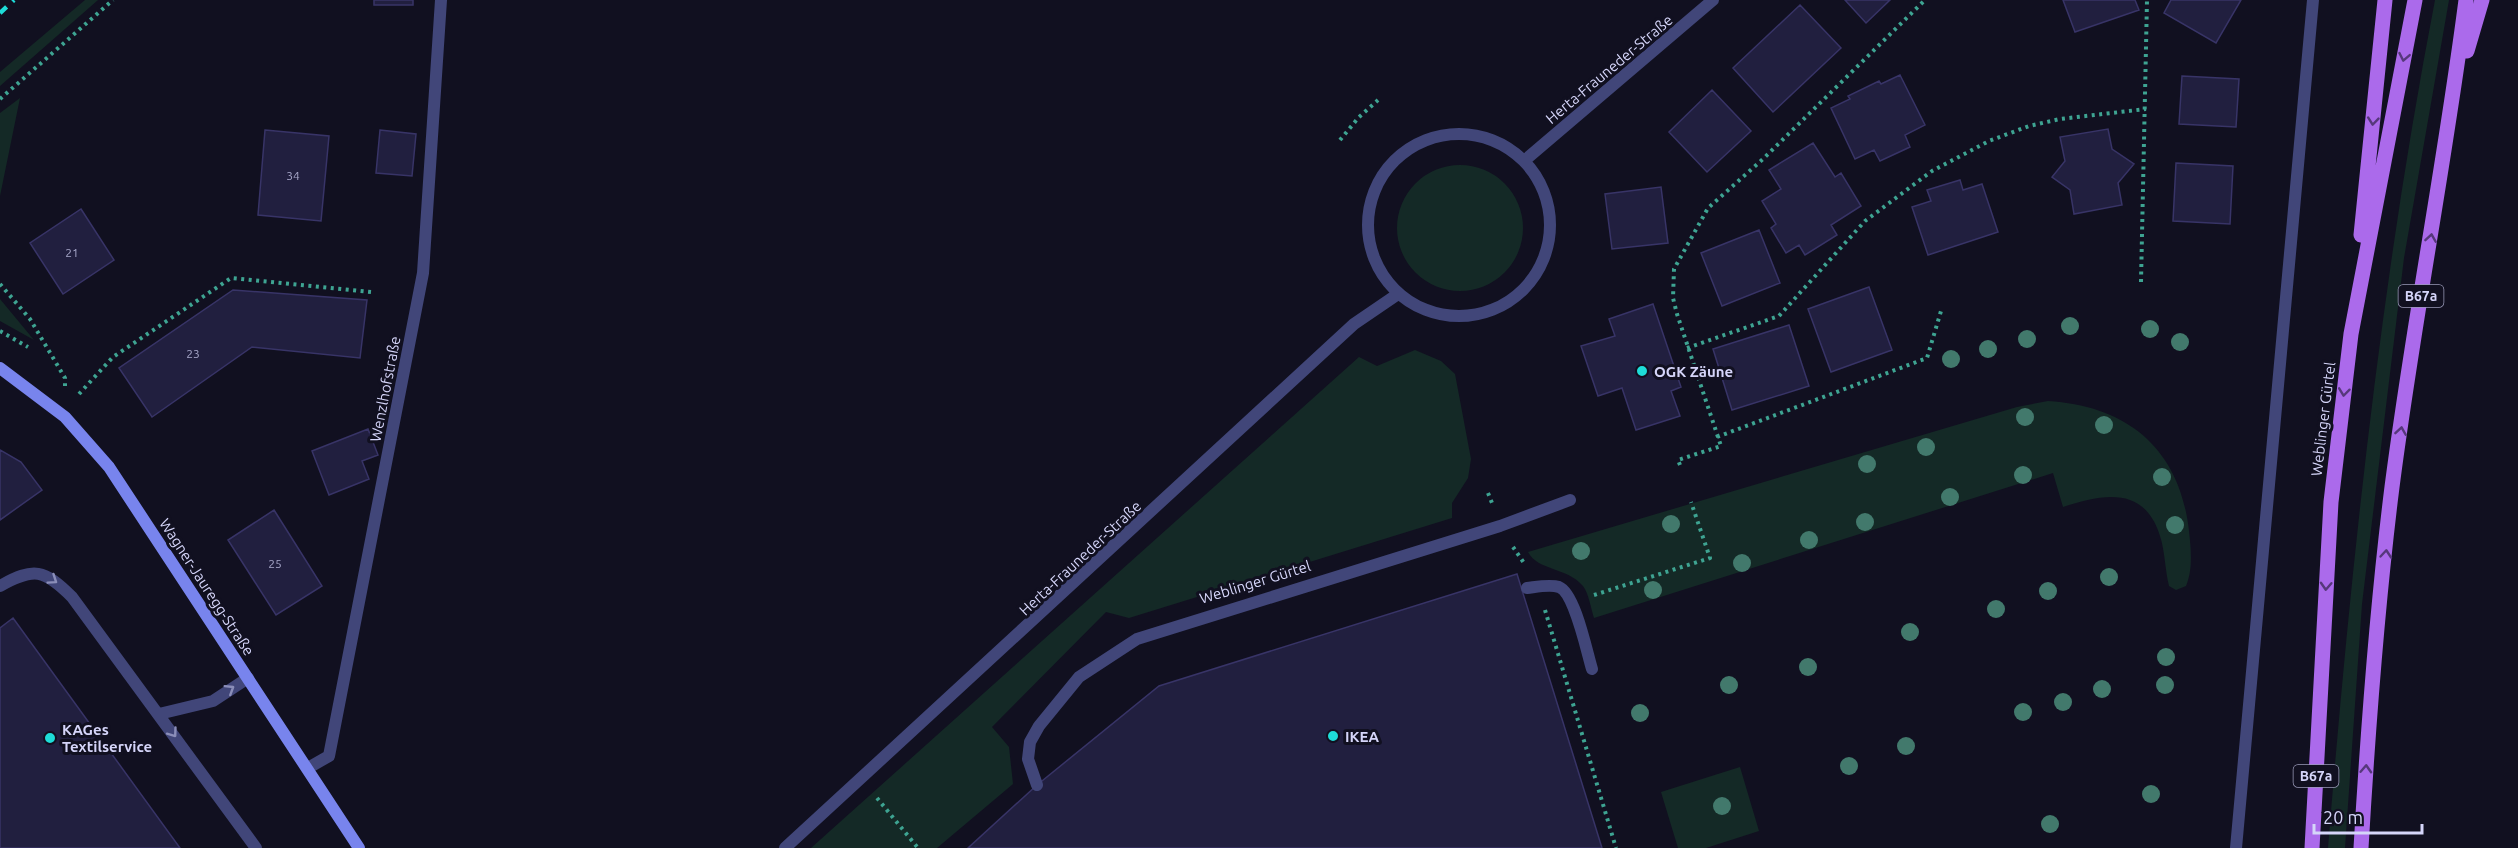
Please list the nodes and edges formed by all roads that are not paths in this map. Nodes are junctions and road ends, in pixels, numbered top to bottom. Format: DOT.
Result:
graph roads {
  1 [pos="441,0"];
  2 [pos="1713,0"];
  3 [pos="2313,0"];
  4 [pos="2385,0"];
  5 [pos="2415,0"];
  6 [pos="2466,0"];
  7 [pos="2482,0"];
  8 [pos="2453,103"];
  9 [pos="1524,161"];
  10 [pos="1398,294"];
  11 [pos="2352,334"];
  12 [pos="0,368"];
  13 [pos="1570,500"];
  14 [pos="0,586"];
  15 [pos="1533,587"];
  16 [pos="1592,669"];
  17 [pos="248,678"];
  18 [pos="159,714"];
  19 [pos="308,768"];
  20 [pos="1037,785"];
  21 [pos="256,848"];
  22 [pos="359,848"];
  23 [pos="785,848"];
  24 [pos="2236,848"];
  25 [pos="2312,848"];
  26 [pos="2361,848"];
  1 -- 19 [label="street, Wenzlhofstraße"];
  2 -- 9 [label="street, Herta-Frauneder-Straße"];
  3 -- 24 [label="street"];
  4 -- 11 [label="main road, one-way"];
  5 -- 11 [label="main road, Weblinger Gürtel / B67a, one-way"];
  6 -- 8 [label="main road, B67a"];
  7 -- 8 [label="main road"];
  26 -- 8 [label="main road, B67a, one-way"];
  9 -- 10 [label="street"];
  9 -- 10 [label="street"];
  10 -- 23 [label="street, Herta-Frauneder-Straße"];
  11 -- 25 [label="main road, Weblinger Gürtel / B67a, one-way"];
  12 -- 17 [label="main road, Wagner-Jauregg-Straße"];
  13 -- 20 [label="street, Weblinger Gürtel"];
  14 -- 18 [label="street, one-way"];
  15 -- 16 [label="street"];
  18 -- 17 [label="street, one-way"];
  17 -- 19 [label="main road, Wagner-Jauregg-Straße"];
  18 -- 21 [label="street, one-way"];
  19 -- 22 [label="main road, Wagner-Jauregg-Straße"];
}
